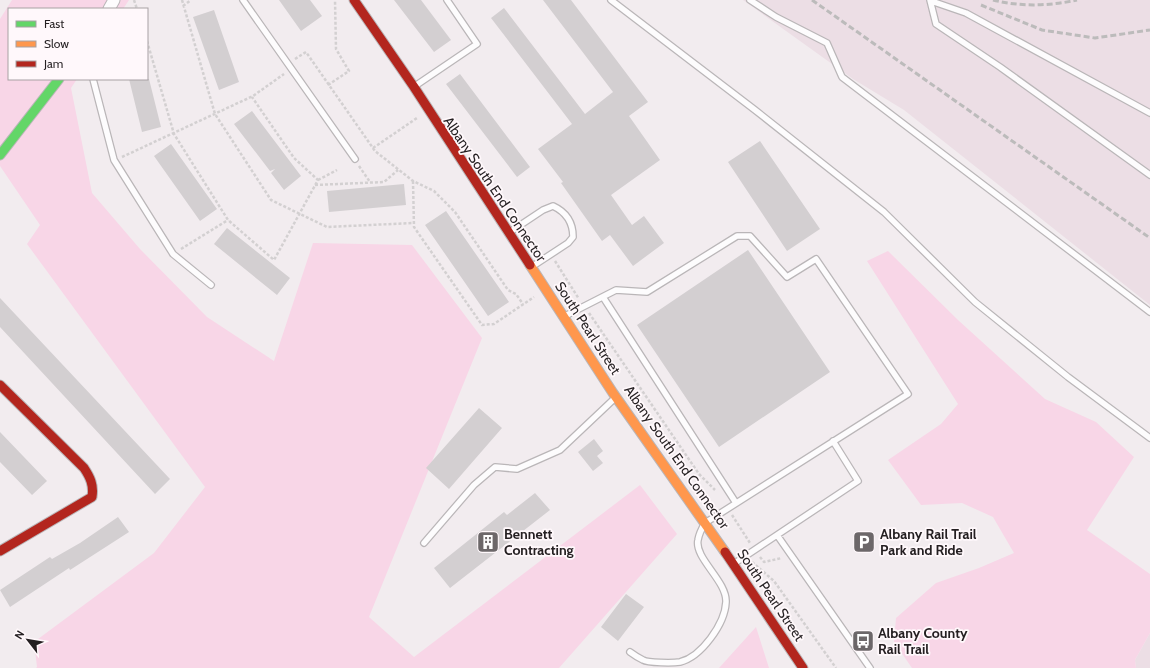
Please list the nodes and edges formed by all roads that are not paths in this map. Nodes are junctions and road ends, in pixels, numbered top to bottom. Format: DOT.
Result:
graph roads {
  1 [pos="244,0"];
  2 [pos="354,0"];
  3 [pos="447,0"];
  4 [pos="611,0"];
  5 [pos="750,0"];
  6 [pos="931,0"];
  7 [pos="58,80"];
  8 [pos="93,80"];
  9 [pos="414,87"];
  10 [pos="1150,113"];
  11 [pos="0,155"];
  12 [pos="355,159"];
  13 [pos="1150,175"];
  14 [pos="509,233"];
  15 [pos="531,267"];
  16 [pos="211,285"];
  17 [pos="603,296"];
  18 [pos="1150,312"];
  19 [pos="564,317"];
  20 [pos="0,385"];
  21 [pos="616,397"];
  22 [pos="1150,438"];
  23 [pos="833,441"];
  24 [pos="736,503"];
  25 [pos="705,523"];
  26 [pos="777,535"];
  27 [pos="424,544"];
  28 [pos="0,551"];
  29 [pos="733,564"];
  30 [pos="630,652"];
  31 [pos="801,667"];
  32 [pos="870,668"];
  1 -- 12 [label="lane"];
  2 -- 9 [label="main road, South Pearl Street"];
  3 -- 9 [label="lane"];
  4 -- 22 [label="lane"];
  5 -- 18 [label="lane"];
  6 -- 10 [label="lane"];
  6 -- 13 [label="lane"];
  7 -- 11 [label="main road"];
  8 -- 16 [label="lane"];
  9 -- 14 [label="main road, South Pearl Street"];
  14 -- 15 [label="main road, South Pearl Street"];
  14 -- 15 [label="lane"];
  15 -- 19 [label="main road, South Pearl Street"];
  17 -- 19 [label="lane"];
  17 -- 23 [label="lane"];
  17 -- 24 [label="lane"];
  19 -- 21 [label="main road, South Pearl Street"];
  20 -- 28 [label="main road"];
  21 -- 25 [label="main road, South Pearl Street"];
  21 -- 27 [label="lane"];
  23 -- 24 [label="lane"];
  23 -- 26 [label="lane"];
  24 -- 25 [label="lane"];
  25 -- 29 [label="main road, South Pearl Street"];
  25 -- 30 [label="lane"];
  26 -- 29 [label="lane"];
  26 -- 32 [label="lane"];
  29 -- 31 [label="main road, South Pearl Street"];
}
